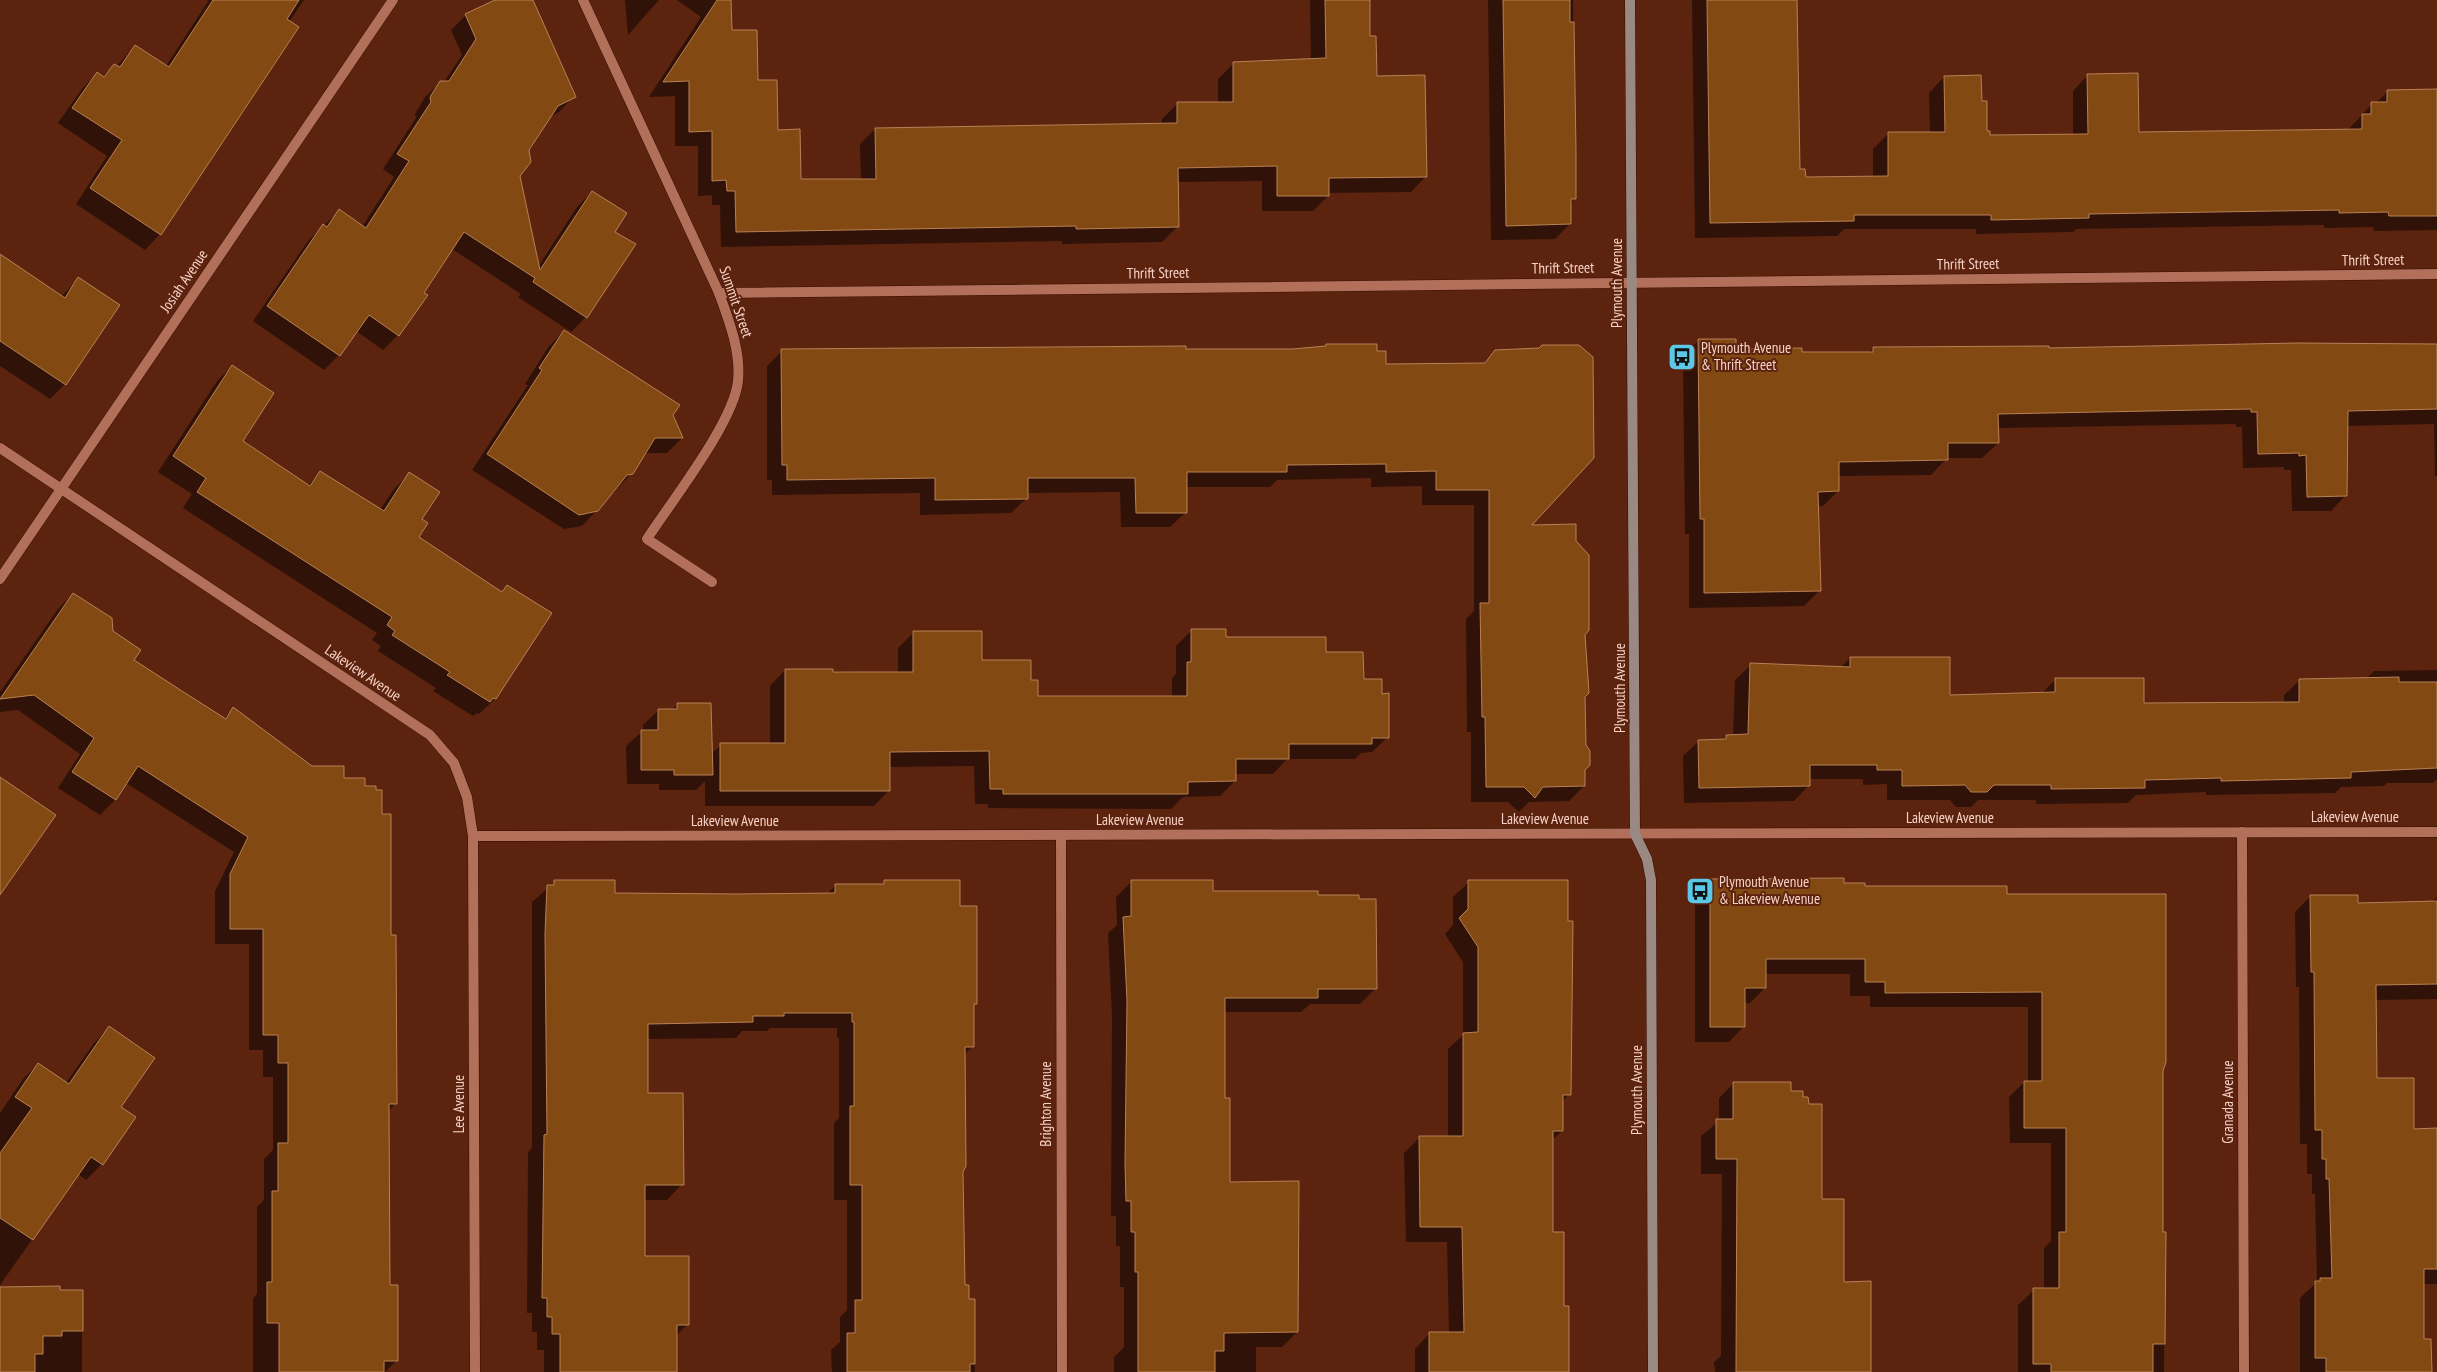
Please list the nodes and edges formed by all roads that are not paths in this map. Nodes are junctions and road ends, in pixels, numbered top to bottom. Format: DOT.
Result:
graph roads {
  1 [pos="393,0"];
  2 [pos="582,0"];
  3 [pos="1630,0"];
  4 [pos="2437,274"];
  5 [pos="1632,282"];
  6 [pos="719,292"];
  7 [pos="0,448"];
  8 [pos="62,489"];
  9 [pos="0,579"];
  10 [pos="712,582"];
  11 [pos="2242,832"];
  12 [pos="2437,832"];
  13 [pos="1636,834"];
  14 [pos="1061,835"];
  15 [pos="474,836"];
  16 [pos="475,1372"];
  17 [pos="1062,1372"];
  18 [pos="1653,1372"];
  19 [pos="2244,1372"];
  1 -- 8 [label="street, Josiah Avenue"];
  2 -- 6 [label="street, Summit Street"];
  3 -- 5 [label="street, Plymouth Avenue"];
  4 -- 5 [label="street, Thrift Street"];
  5 -- 6 [label="street, Thrift Street"];
  5 -- 13 [label="street, Plymouth Avenue"];
  6 -- 10 [label="street, Summit Street"];
  7 -- 8 [label="street, Lakeview Avenue"];
  8 -- 9 [label="street, Josiah Avenue"];
  8 -- 15 [label="street, Lakeview Avenue"];
  11 -- 12 [label="street, Lakeview Avenue"];
  11 -- 13 [label="street, Lakeview Avenue"];
  11 -- 19 [label="street, Granada Avenue"];
  13 -- 14 [label="street, Lakeview Avenue"];
  13 -- 18 [label="street, Plymouth Avenue"];
  14 -- 15 [label="street, Lakeview Avenue"];
  14 -- 17 [label="street, Brighton Avenue"];
  15 -- 16 [label="street, Lee Avenue"];
}
